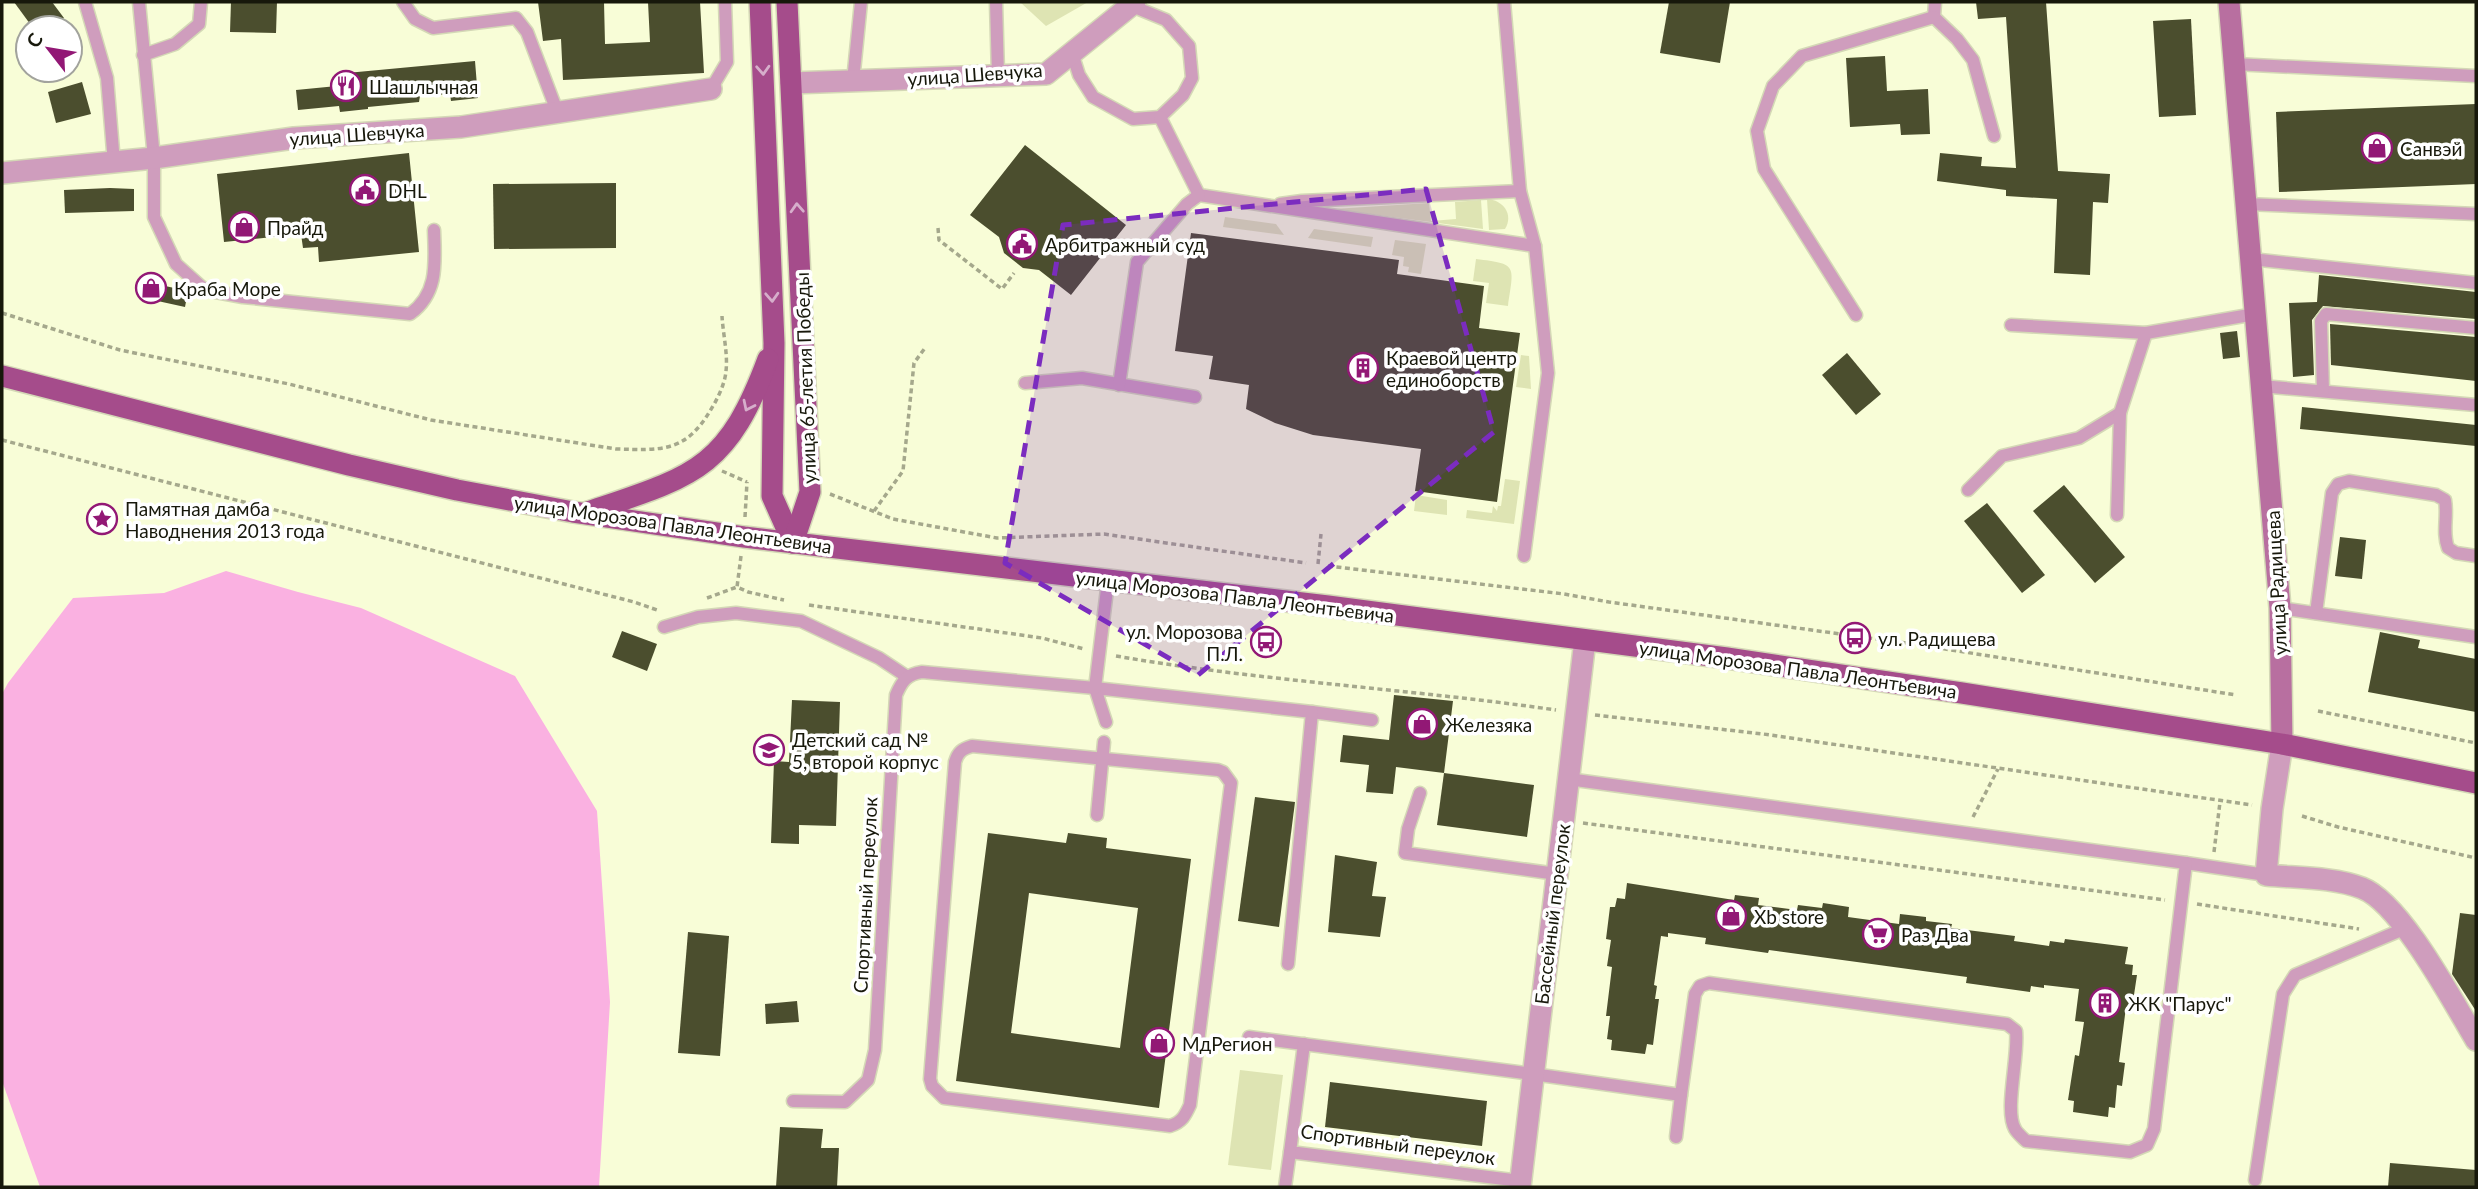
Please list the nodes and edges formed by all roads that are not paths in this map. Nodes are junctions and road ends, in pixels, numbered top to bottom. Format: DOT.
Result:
graph roads {
  1 [pos="85,2"];
  2 [pos="139,2"];
  3 [pos="201,2"];
  4 [pos="403,2"];
  5 [pos="725,2"];
  6 [pos="760,2"];
  7 [pos="787,2"];
  8 [pos="860,2"];
  9 [pos="996,2"];
  10 [pos="1504,2"];
  11 [pos="1936,2"];
  12 [pos="2228,2"];
  13 [pos="1133,4"];
  14 [pos="1934,17"];
  15 [pos="1072,53"];
  16 [pos="143,55"];
  17 [pos="2234,64"];
  18 [pos="998,75"];
  19 [pos="2476,76"];
  20 [pos="853,81"];
  21 [pos="791,83"];
  22 [pos="711,89"];
  23 [pos="557,111"];
  24 [pos="1160,117"];
  25 [pos="1994,136"];
  26 [pos="154,158"];
  27 [pos="114,163"];
  28 [pos="2,173"];
  29 [pos="1520,191"];
  30 [pos="1199,195"];
  31 [pos="2246,204"];
  32 [pos="1265,206"];
  33 [pos="2476,214"];
  34 [pos="434,230"];
  35 [pos="1535,246"];
  36 [pos="2251,259"];
  37 [pos="2476,283"];
  38 [pos="2255,314"];
  39 [pos="1856,315"];
  40 [pos="2011,326"];
  41 [pos="2476,328"];
  42 [pos="2146,333"];
  43 [pos="774,343"];
  44 [pos="2,376"];
  45 [pos="1025,383"];
  46 [pos="1119,385"];
  47 [pos="2261,386"];
  48 [pos="2323,391"];
  49 [pos="1195,397"];
  50 [pos="2476,405"];
  51 [pos="2120,413"];
  52 [pos="1968,490"];
  53 [pos="583,513"];
  54 [pos="2117,515"];
  55 [pos="793,542"];
  56 [pos="1524,556"];
  57 [pos="2476,556"];
  58 [pos="1108,581"];
  59 [pos="2280,608"];
  60 [pos="2316,613"];
  61 [pos="664,627"];
  62 [pos="2476,637"];
  63 [pos="1585,640"];
  64 [pos="906,676"];
  65 [pos="1096,688"];
  66 [pos="1312,712"];
  67 [pos="1372,720"];
  68 [pos="1106,722"];
  69 [pos="1104,742"];
  70 [pos="2282,744"];
  71 [pos="1102,759"];
  72 [pos="1568,779"];
  73 [pos="2476,783"];
  74 [pos="1420,793"];
  75 [pos="1097,815"];
  76 [pos="2186,863"];
  77 [pos="1557,874"];
  78 [pos="2266,875"];
  79 [pos="2406,928"];
  80 [pos="1288,964"];
  81 [pos="1249,1037"];
  82 [pos="2476,1040"];
  83 [pos="1304,1044"];
  84 [pos="1534,1074"];
  85 [pos="1681,1095"];
  86 [pos="793,1101"];
  87 [pos="1676,1137"];
  88 [pos="1290,1152"];
  89 [pos="2255,1180"];
  90 [pos="1520,1184"];
  91 [pos="1285,1187"];
  1 -- 27 [label="lane"];
  2 -- 16 [label="lane"];
  3 -- 16 [label="lane"];
  4 -- 23 [label="lane"];
  5 -- 22 [label="lane"];
  6 -- 43 [label="main road, улица 65-летия Победы, one-way"];
  7 -- 21 [label="main road, улица 65-летия Победы"];
  8 -- 20 [label="lane"];
  9 -- 18 [label="lane"];
  10 -- 29 [label="lane"];
  11 -- 14 [label="lane"];
  12 -- 17 [label="street, улица Радищева"];
  13 -- 15 [label="street, улица Шевчука"];
  13 -- 24 [label="lane"];
  14 -- 25 [label="lane"];
  14 -- 39 [label="lane"];
  15 -- 18 [label="street, улица Шевчука"];
  15 -- 24 [label="lane"];
  16 -- 26 [label="lane"];
  17 -- 19 [label="lane"];
  17 -- 31 [label="street, улица Радищева"];
  18 -- 20 [label="street, улица Шевчука"];
  20 -- 21 [label="street, улица Шевчука"];
  55 -- 21 [label="main road, улица 65-летия Победы, one-way"];
  22 -- 23 [label="street, улица Шевчука"];
  23 -- 26 [label="street, улица Шевчука"];
  24 -- 30 [label="lane"];
  26 -- 27 [label="street, улица Шевчука"];
  26 -- 34 [label="lane"];
  27 -- 28 [label="street, улица Шевчука"];
  29 -- 32 [label="lane"];
  29 -- 35 [label="lane"];
  30 -- 32 [label="lane"];
  30 -- 46 [label="lane"];
  31 -- 33 [label="lane"];
  31 -- 36 [label="street, улица Радищева"];
  32 -- 35 [label="lane"];
  35 -- 56 [label="lane"];
  36 -- 37 [label="lane"];
  36 -- 38 [label="street, улица Радищева"];
  38 -- 42 [label="lane"];
  38 -- 47 [label="street, улица Радищева"];
  40 -- 42 [label="lane"];
  41 -- 48 [label="lane"];
  42 -- 51 [label="lane"];
  43 -- 53 [label="main road, one-way"];
  43 -- 55 [label="main road, улица 65-летия Победы"];
  44 -- 53 [label="main road, улица Морозова Павла Леонтьевича"];
  45 -- 46 [label="lane"];
  46 -- 49 [label="lane"];
  47 -- 48 [label="lane"];
  47 -- 59 [label="street, улица Радищева"];
  48 -- 50 [label="lane"];
  51 -- 52 [label="lane"];
  51 -- 54 [label="lane"];
  53 -- 55 [label="main road, улица Морозова Павла Леонтьевича"];
  55 -- 58 [label="main road, улица Морозова Павла Леонтьевича"];
  57 -- 60 [label="lane"];
  58 -- 63 [label="main road, улица Морозова Павла Леонтьевича"];
  58 -- 65 [label="lane"];
  59 -- 60 [label="lane"];
  59 -- 70 [label="street, улица Радищева"];
  60 -- 62 [label="lane"];
  61 -- 64 [label="lane"];
  63 -- 70 [label="main road, улица Морозова Павла Леонтьевича"];
  63 -- 72 [label="street, Бассейный переулок"];
  64 -- 65 [label="lane"];
  64 -- 86 [label="lane, Спортивный переулок"];
  65 -- 66 [label="lane"];
  65 -- 68 [label="lane"];
  66 -- 67 [label="lane"];
  66 -- 80 [label="lane"];
  69 -- 71 [label="lane"];
  70 -- 73 [label="main road, улица Морозова Павла Леонтьевича"];
  70 -- 78 [label="street, улица Радищева"];
  71 -- 71 [label="lane"];
  71 -- 75 [label="lane"];
  72 -- 76 [label="lane"];
  72 -- 77 [label="street, Бассейный переулок"];
  74 -- 77 [label="lane"];
  76 -- 78 [label="lane"];
  76 -- 85 [label="lane"];
  77 -- 84 [label="street, Бассейный переулок"];
  78 -- 79 [label="street"];
  79 -- 82 [label="street"];
  79 -- 89 [label="lane"];
  81 -- 83 [label="lane"];
  83 -- 84 [label="lane"];
  83 -- 88 [label="lane, Спортивный переулок"];
  84 -- 85 [label="lane"];
  84 -- 90 [label="street, Бассейный переулок"];
  85 -- 87 [label="lane"];
  88 -- 90 [label="lane, Спортивный переулок"];
  88 -- 91 [label="lane"];
}
